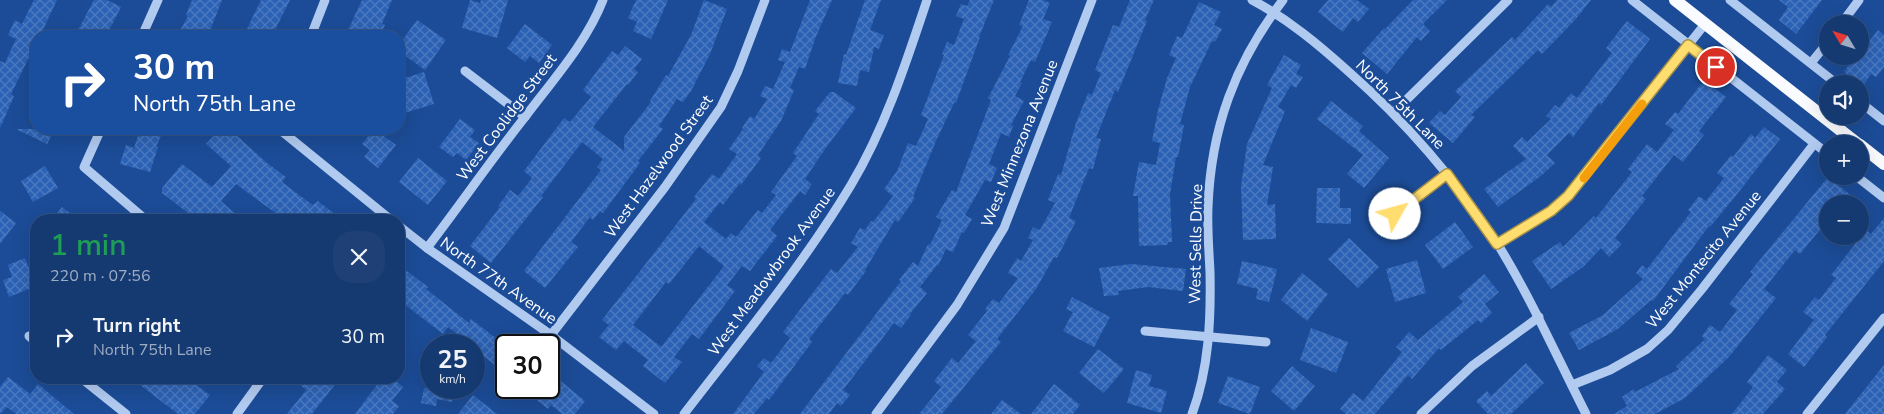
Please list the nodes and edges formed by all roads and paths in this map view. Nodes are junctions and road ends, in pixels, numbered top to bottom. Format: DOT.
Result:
graph roads {
  1 [pos="158,0"];
  2 [pos="326,0"];
  3 [pos="603,0"];
  4 [pos="765,0"];
  5 [pos="927,0"];
  6 [pos="1092,0"];
  7 [pos="1252,0"];
  8 [pos="1283,0"];
  9 [pos="1508,0"];
  10 [pos="1632,0"];
  11 [pos="1675,0"];
  12 [pos="1730,0"];
  13 [pos="1859,0"];
  14 [pos="1274,12"];
  15 [pos="1848,15"];
  16 [pos="1705,24"];
  17 [pos="145,30"];
  18 [pos="314,30"];
  19 [pos="1688,45"];
  20 [pos="1819,53"];
  21 [pos="1811,63"];
  22 [pos="465,71"];
  23 [pos="1826,75"];
  24 [pos="1869,109"];
  25 [pos="1393,113"];
  26 [pos="525,117"];
  27 [pos="1884,121"];
  28 [pos="98,135"];
  29 [pos="286,135"];
  30 [pos="1847,135"];
  31 [pos="1814,144"];
  32 [pos="1819,148"];
  33 [pos="1869,152"];
  34 [pos="1884,164"];
  35 [pos="1447,174"];
  36 [pos="1867,185"];
  37 [pos="1884,198"];
  38 [pos="139,214"];
  39 [pos="384,214"];
  40 [pos="1395,214"];
  41 [pos="405,231"];
  42 [pos="1497,244"];
  43 [pos="427,248"];
  44 [pos="1539,317"];
  45 [pos="1884,318"];
  46 [pos="1144,331"];
  47 [pos="550,334"];
  48 [pos="552,334"];
  49 [pos="1209,337"];
  50 [pos="560,342"];
  51 [pos="1266,342"];
  52 [pos="88,384"];
  53 [pos="259,384"];
  54 [pos="1572,385"];
  55 [pos="126,414"];
  56 [pos="237,414"];
  57 [pos="654,414"];
  58 [pos="684,414"];
  59 [pos="876,414"];
  60 [pos="1192,414"];
  61 [pos="1421,414"];
  62 [pos="1586,414"];
  63 [pos="1808,414"];
  1 -- 17 [label="street"];
  2 -- 18 [label="street"];
  3 -- 26 [label="street, West Coolidge Street"];
  4 -- 48 [label="street, West Hazelwood Street"];
  5 -- 58 [label="street, West Meadowbrook Avenue"];
  6 -- 59 [label="street, West Minnezona Avenue"];
  7 -- 14 [label="street, North 75th Lane"];
  8 -- 14 [label="street, West Sells Drive"];
  9 -- 25 [label="street"];
  10 -- 19 [label="street"];
  11 -- 16 [label="main road"];
  12 -- 21 [label="street"];
  13 -- 15 [label="street"];
  14 -- 25 [label="street, North 75th Lane"];
  14 -- 49 [label="street, West Sells Drive"];
  16 -- 19 [label="street"];
  16 -- 30 [label="main road"];
  19 -- 31 [label="street"];
  19 -- 42 [label="street"];
  20 -- 21 [label="street"];
  21 -- 23 [label="street"];
  22 -- 26 [label="street"];
  24 -- 27 [label="street"];
  25 -- 35 [label="street, North 75th Lane"];
  26 -- 43 [label="street, West Coolidge Street"];
  28 -- 38 [label="street"];
  29 -- 39 [label="street"];
  31 -- 32 [label="street"];
  31 -- 54 [label="street, West Montecito Avenue"];
  33 -- 34 [label="main road"];
  35 -- 40 [label="street"];
  35 -- 42 [label="street, North 75th Lane"];
  36 -- 37 [label="street"];
  41 -- 43 [label="street, North 77th Avenue"];
  42 -- 44 [label="street, North 75th Lane"];
  43 -- 47 [label="street, North 77th Avenue"];
  44 -- 54 [label="street, North 75th Lane"];
  44 -- 61 [label="street"];
  45 -- 63 [label="street"];
  46 -- 49 [label="street"];
  49 -- 51 [label="street"];
  49 -- 60 [label="street, West Sells Drive"];
  50 -- 57 [label="street, North 77th Avenue"];
  52 -- 55 [label="street"];
  53 -- 56 [label="street"];
  54 -- 62 [label="street, North 75th Lane"];
}
